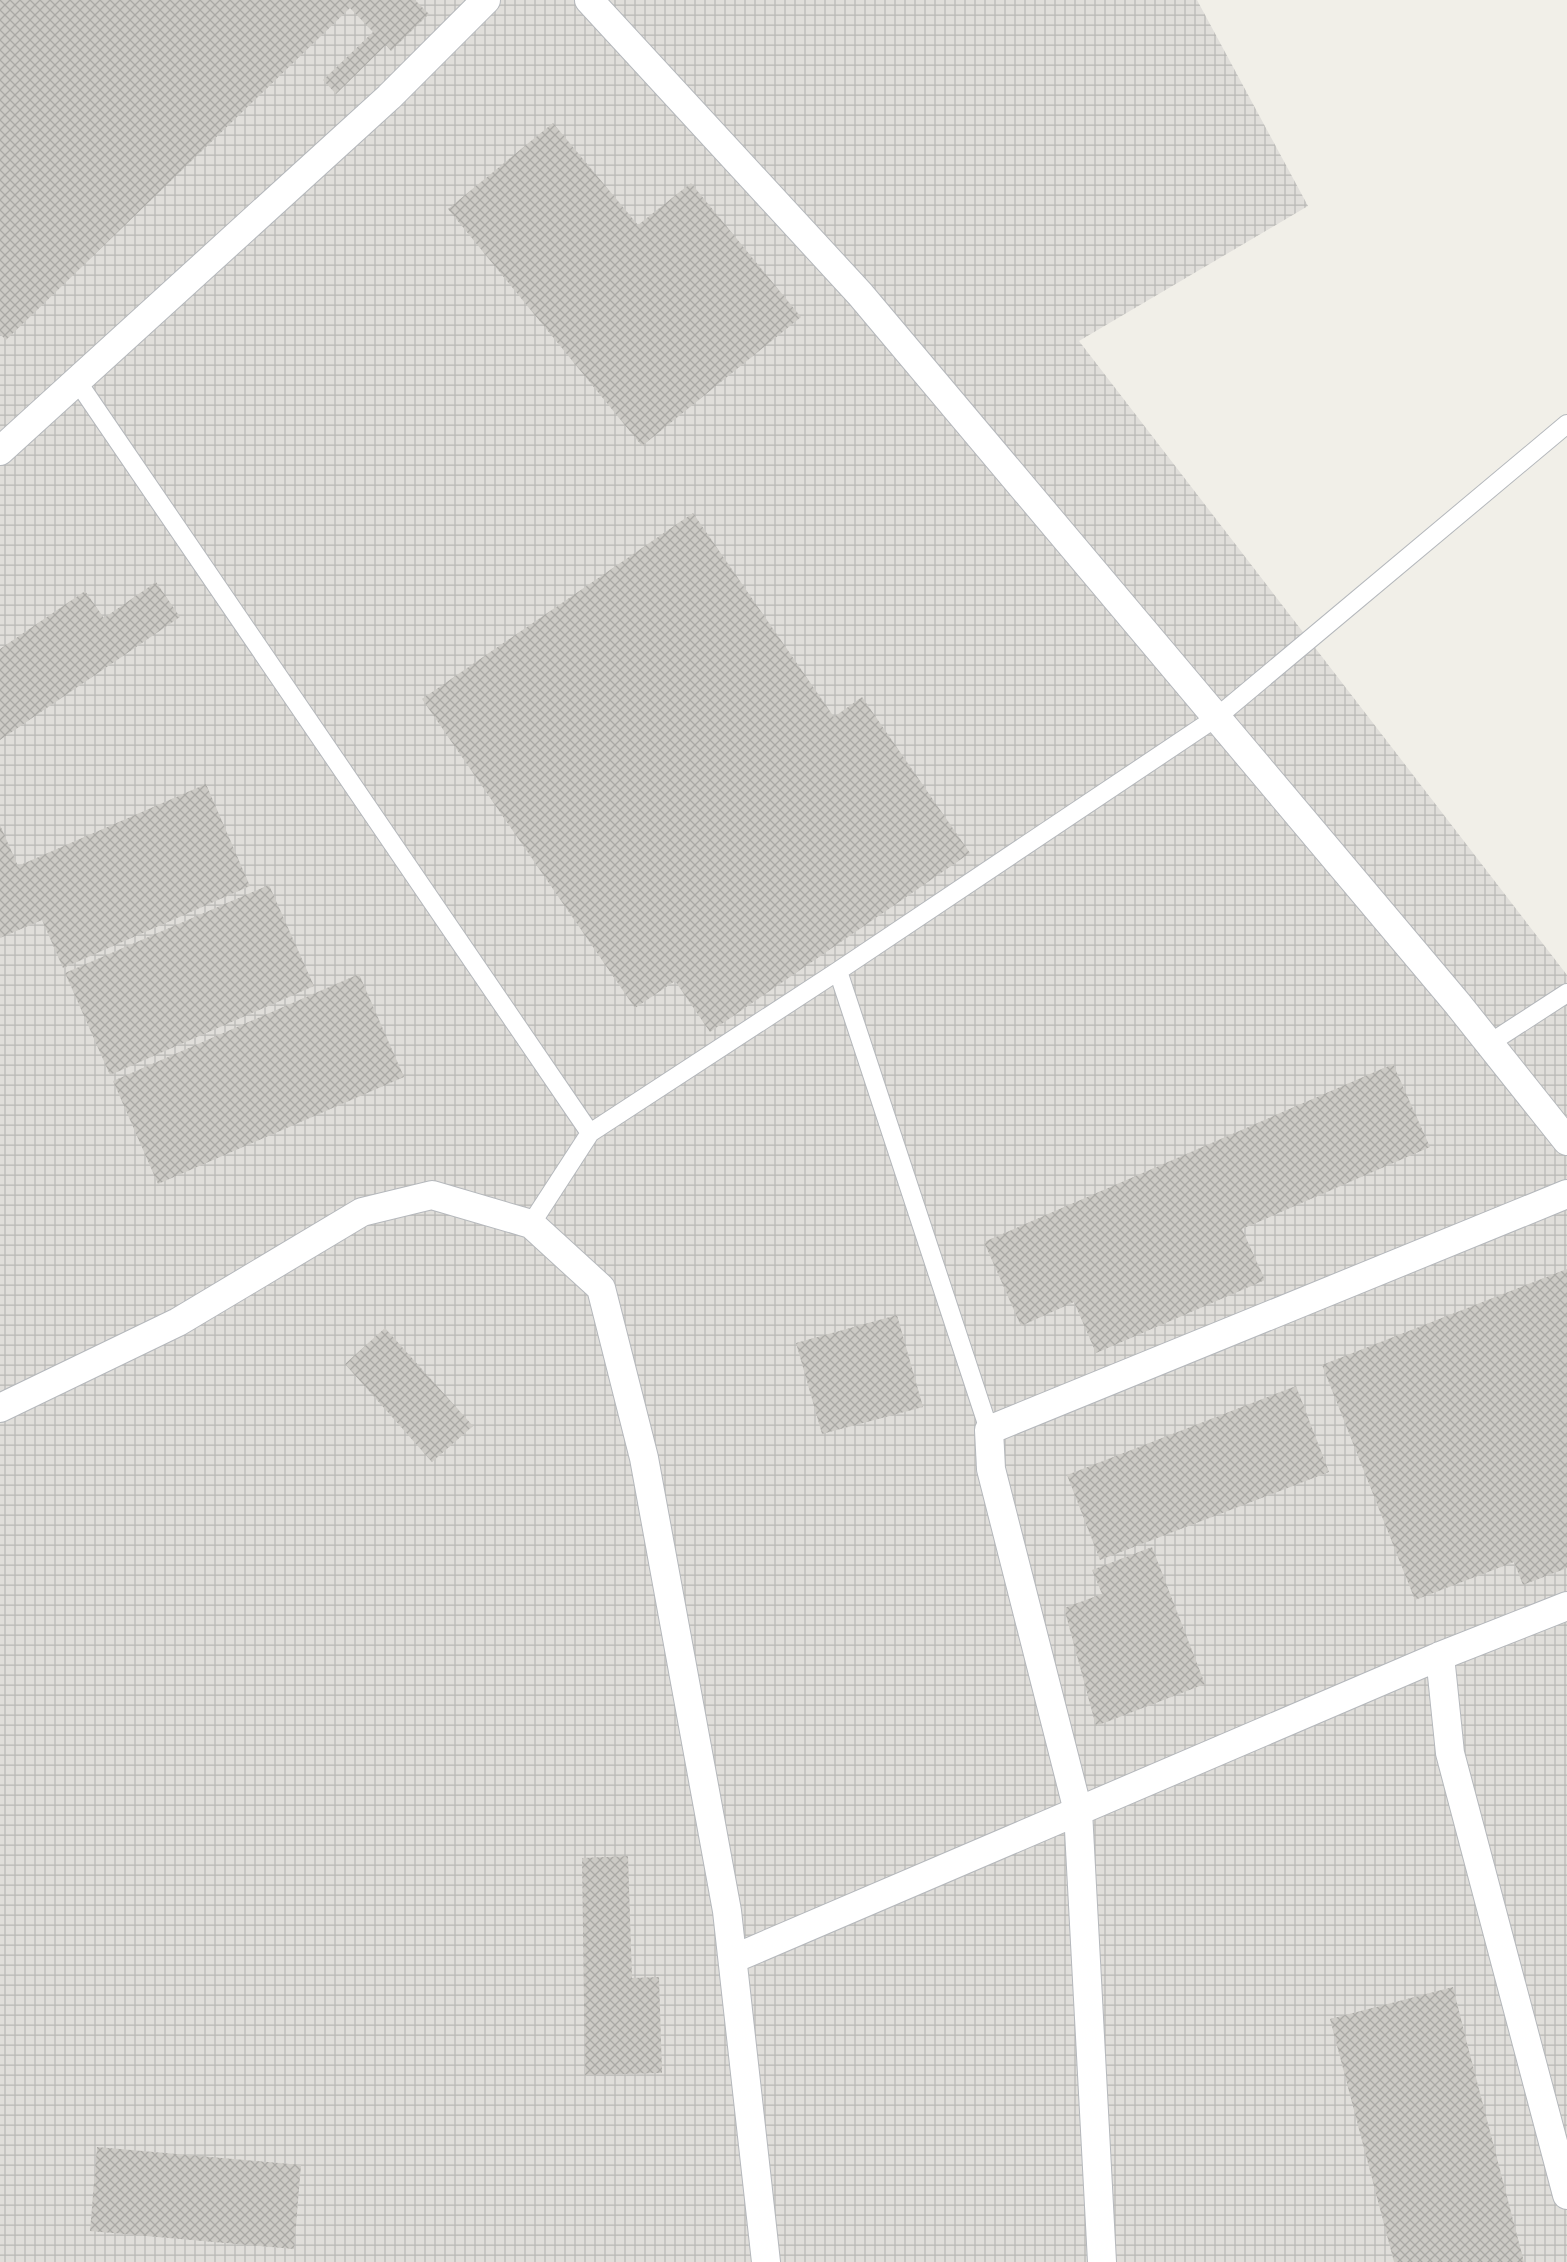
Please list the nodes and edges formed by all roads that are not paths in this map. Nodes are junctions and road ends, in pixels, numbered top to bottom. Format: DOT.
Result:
graph roads {
  1 [pos="486,0"];
  2 [pos="589,0"];
  3 [pos="77,381"];
  4 [pos="1567,424"];
  5 [pos="0,451"];
  6 [pos="1217,717"];
  7 [pos="838,971"];
  8 [pos="1567,993"];
  9 [pos="1490,1044"];
  10 [pos="590,1134"];
  11 [pos="1567,1141"];
  12 [pos="1567,1194"];
  13 [pos="532,1224"];
  14 [pos="0,1408"];
  15 [pos="989,1430"];
  16 [pos="1567,1606"];
  17 [pos="1440,1656"];
  18 [pos="1078,1811"];
  19 [pos="733,1959"];
  20 [pos="1567,2194"];
  21 [pos="766,2262"];
  22 [pos="1102,2262"];
  1 -- 3 [label="street"];
  2 -- 6 [label="street"];
  3 -- 5 [label="street"];
  3 -- 10 [label="lane"];
  4 -- 6 [label="lane"];
  6 -- 7 [label="lane"];
  6 -- 9 [label="street"];
  7 -- 10 [label="lane"];
  7 -- 15 [label="lane"];
  8 -- 9 [label="lane"];
  9 -- 11 [label="street"];
  10 -- 13 [label="lane"];
  12 -- 15 [label="street"];
  13 -- 14 [label="street"];
  13 -- 19 [label="street"];
  15 -- 18 [label="street"];
  16 -- 17 [label="street"];
  17 -- 18 [label="street"];
  17 -- 20 [label="street"];
  18 -- 19 [label="street"];
  18 -- 22 [label="street"];
  19 -- 21 [label="street"];
}
